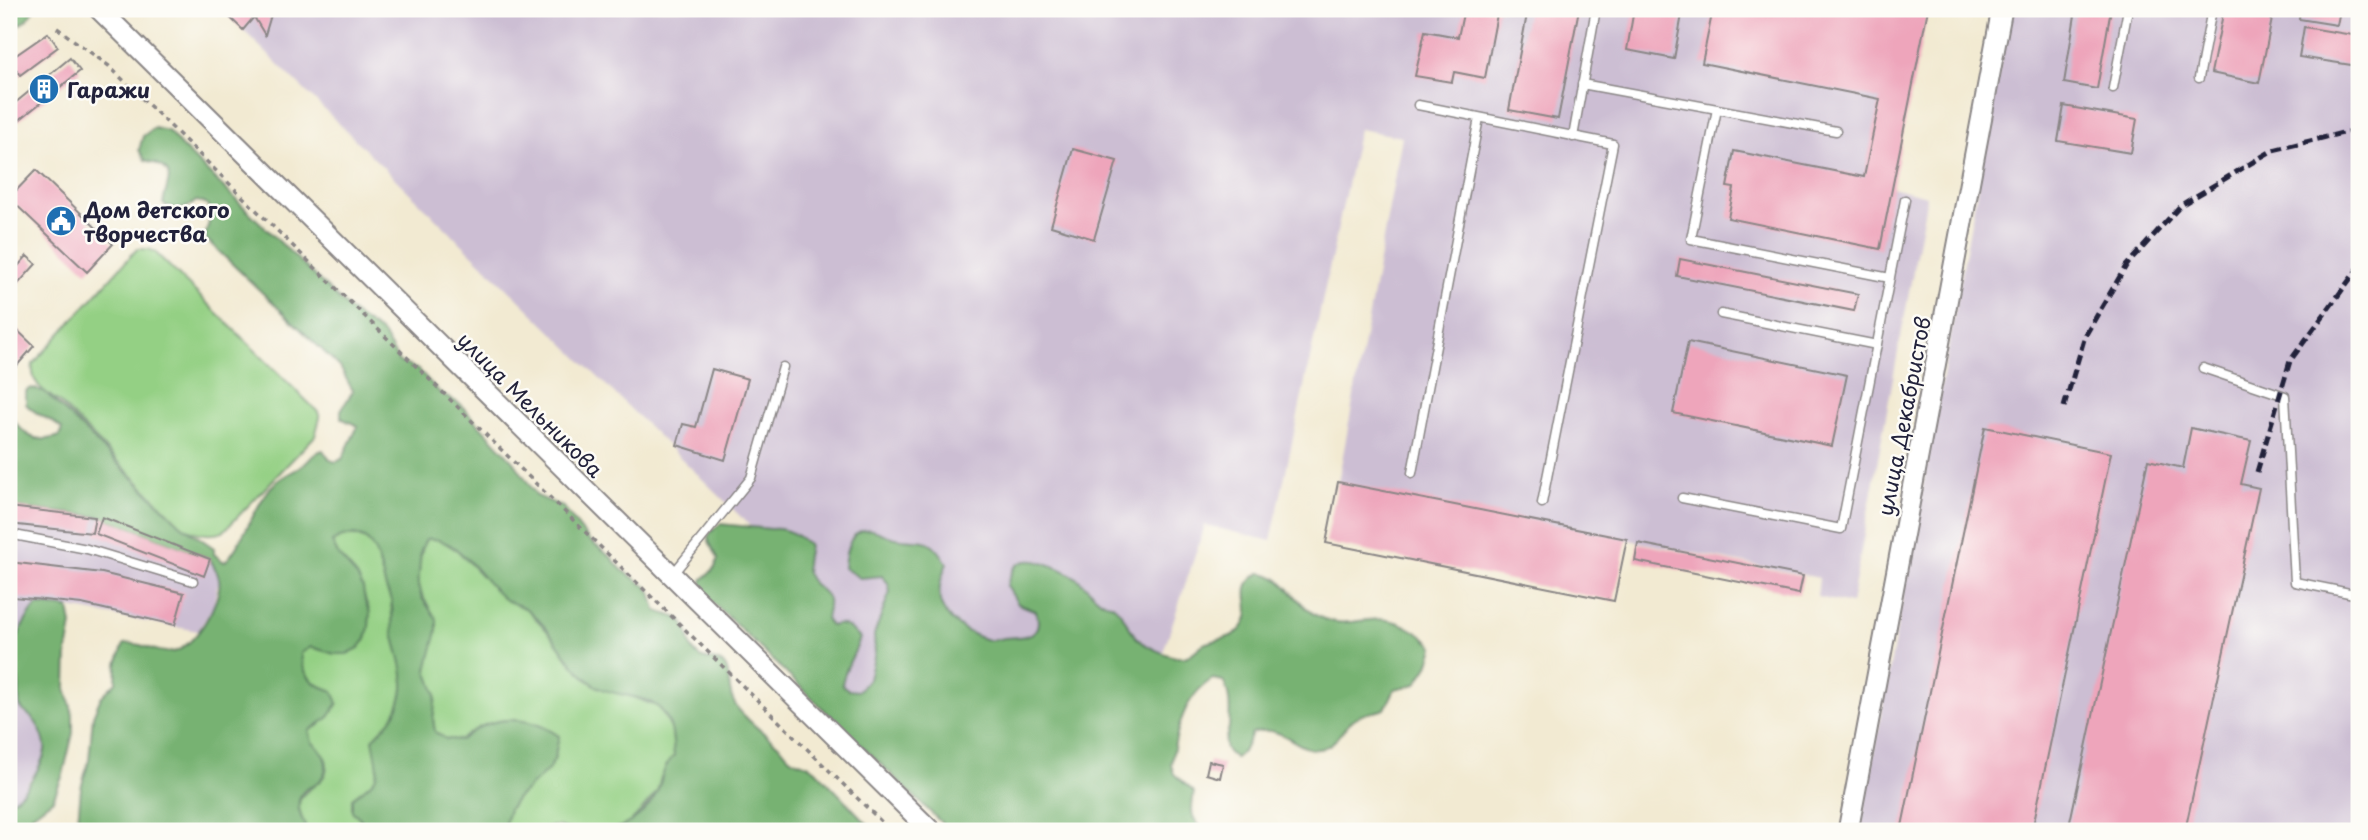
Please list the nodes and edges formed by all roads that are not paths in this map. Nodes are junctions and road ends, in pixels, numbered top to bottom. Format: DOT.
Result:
graph roads {
  1 [pos="100,9"];
  2 [pos="1596,9"];
  3 [pos="2002,9"];
  4 [pos="2128,9"];
  5 [pos="2213,9"];
  6 [pos="2199,78"];
  7 [pos="1583,84"];
  8 [pos="2113,88"];
  9 [pos="1419,105"];
  10 [pos="1717,109"];
  11 [pos="1479,118"];
  12 [pos="1836,131"];
  13 [pos="1573,137"];
  14 [pos="1905,200"];
  15 [pos="1890,278"];
  16 [pos="1721,314"];
  17 [pos="1877,345"];
  18 [pos="783,367"];
  19 [pos="2203,368"];
  20 [pos="1412,473"];
  21 [pos="1682,498"];
  22 [pos="1542,503"];
  23 [pos="9,534"];
  24 [pos="672,575"];
  25 [pos="193,581"];
  26 [pos="2359,595"];
  27 [pos="931,831"];
  28 [pos="1848,831"];
  1 -- 24 [label="street, улица Мельникова"];
  2 -- 7 [label="lane"];
  3 -- 28 [label="street, улица Декабристов"];
  4 -- 8 [label="lane"];
  5 -- 6 [label="lane"];
  7 -- 10 [label="lane"];
  7 -- 13 [label="lane"];
  9 -- 11 [label="lane"];
  10 -- 12 [label="lane"];
  10 -- 15 [label="lane"];
  11 -- 13 [label="lane"];
  11 -- 20 [label="lane"];
  13 -- 22 [label="lane"];
  14 -- 15 [label="lane"];
  15 -- 17 [label="lane"];
  16 -- 17 [label="lane"];
  17 -- 21 [label="lane"];
  18 -- 24 [label="lane"];
  19 -- 26 [label="lane"];
  23 -- 25 [label="lane"];
  24 -- 27 [label="street, улица Мельникова"];
}
